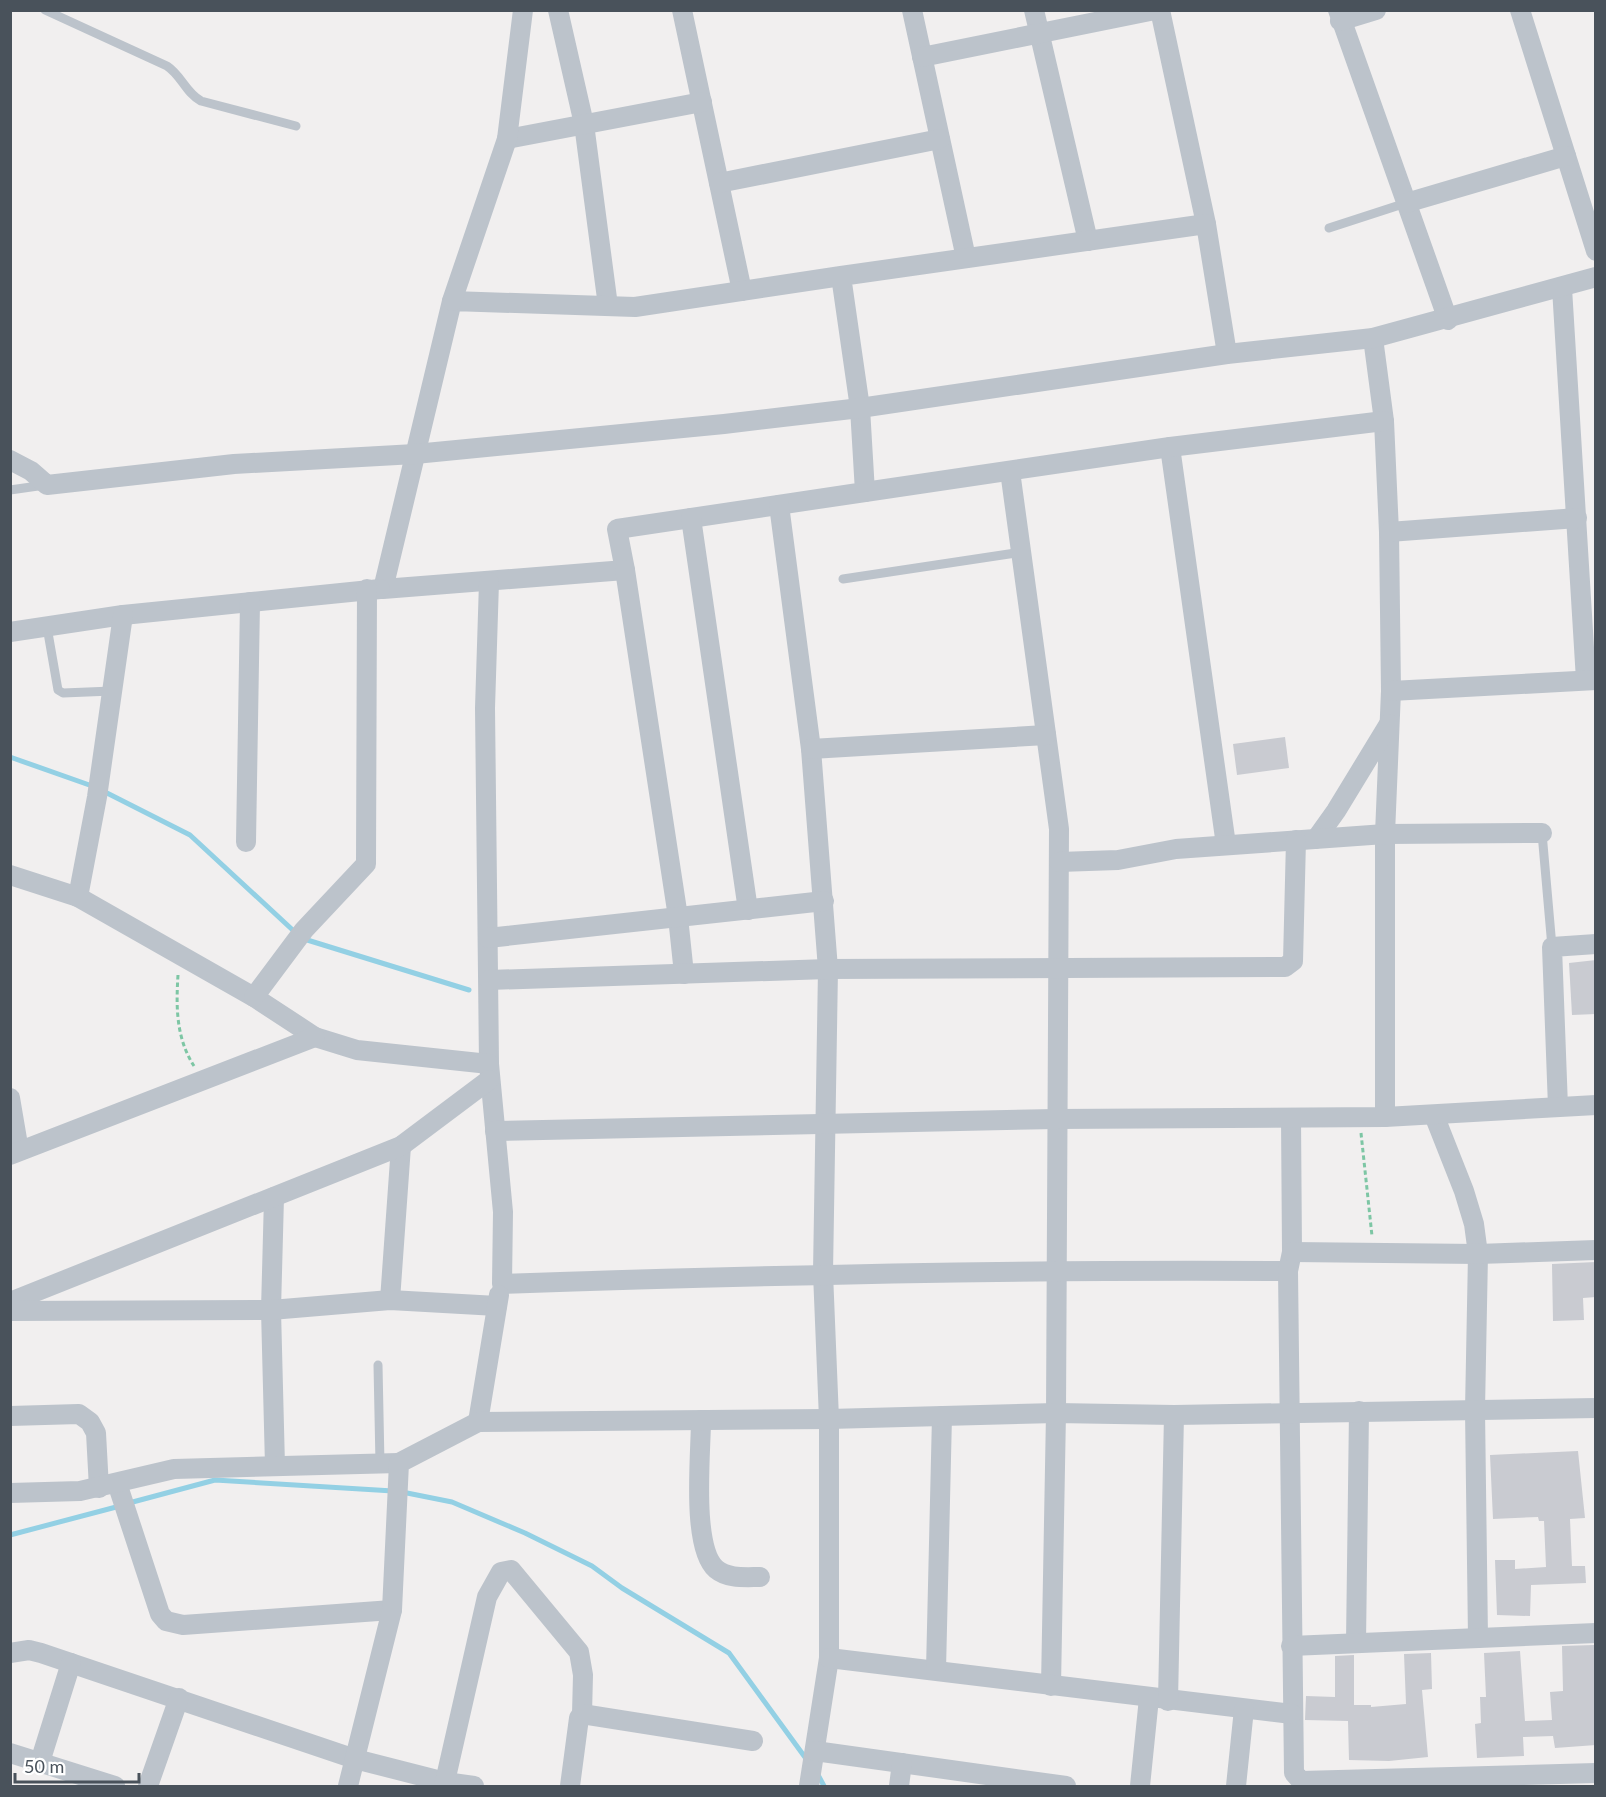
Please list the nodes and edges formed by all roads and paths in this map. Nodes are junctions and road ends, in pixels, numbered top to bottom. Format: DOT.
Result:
graph roads {
  1 [pos="45,10"];
  2 [pos="523,10"];
  3 [pos="558,10"];
  4 [pos="682,10"];
  5 [pos="912,10"];
  6 [pos="1034,10"];
  7 [pos="1155,10"];
  8 [pos="1160,10"];
  9 [pos="1376,10"];
  10 [pos="1520,10"];
  11 [pos="1339,16"];
  12 [pos="1039,32"];
  13 [pos="922,57"];
  14 [pos="702,102"];
  15 [pos="584,124"];
  16 [pos="296,126"];
  17 [pos="507,139"];
  18 [pos="940,140"];
  19 [pos="1566,156"];
  20 [pos="719,183"];
  21 [pos="1406,203"];
  22 [pos="1206,224"];
  23 [pos="1329,228"];
  24 [pos="1088,241"];
  25 [pos="1596,251"];
  26 [pos="966,258"];
  27 [pos="841,276"];
  28 [pos="1596,278"];
  29 [pos="1562,288"];
  30 [pos="742,291"];
  31 [pos="453,301"];
  32 [pos="608,306"];
  33 [pos="1448,320"];
  34 [pos="1373,338"];
  35 [pos="1227,354"];
  36 [pos="860,408"];
  37 [pos="1384,421"];
  38 [pos="1170,447"];
  39 [pos="415,454"];
  40 [pos="10,460"];
  41 [pos="1010,471"];
  42 [pos="47,485"];
  43 [pos="10,490"];
  44 [pos="865,492"];
  45 [pos="779,504"];
  46 [pos="691,518"];
  47 [pos="1577,518"];
  48 [pos="1389,532"];
  49 [pos="1022,552"];
  50 [pos="625,570"];
  51 [pos="843,579"];
  52 [pos="489,582"];
  53 [pos="375,589"];
  54 [pos="250,602"];
  55 [pos="123,615"];
  56 [pos="46,627"];
  57 [pos="10,632"];
  58 [pos="1591,680"];
  59 [pos="112,691"];
  60 [pos="1391,691"];
  61 [pos="1390,722"];
  62 [pos="1046,735"];
  63 [pos="811,749"];
  64 [pos="1542,833"];
  65 [pos="1385,834"];
  66 [pos="1306,840"];
  67 [pos="246,842"];
  68 [pos="1226,845"];
  69 [pos="1059,862"];
  70 [pos="10,875"];
  71 [pos="78,897"];
  72 [pos="824,901"];
  73 [pos="748,910"];
  74 [pos="678,917"];
  75 [pos="488,938"];
  76 [pos="1596,944"];
  77 [pos="1552,947"];
  78 [pos="179,957"];
  79 [pos="1059,967"];
  80 [pos="828,969"];
  81 [pos="684,974"];
  82 [pos="489,980"];
  83 [pos="254,997"];
  84 [pos="315,1037"];
  85 [pos="489,1072"];
  86 [pos="203,1081"];
  87 [pos="10,1098"];
  88 [pos="1596,1105"];
  89 [pos="1558,1107"];
  90 [pos="1434,1114"];
  91 [pos="1359,1117"];
  92 [pos="1385,1117"];
  93 [pos="1291,1118"];
  94 [pos="1056,1119"];
  95 [pos="827,1126"];
  96 [pos="495,1131"];
  97 [pos="401,1146"];
  98 [pos="15,1153"];
  99 [pos="274,1197"];
  100 [pos="1596,1250"];
  101 [pos="1374,1253"];
  102 [pos="1478,1254"];
  103 [pos="1290,1262"];
  104 [pos="1056,1269"];
  105 [pos="823,1273"];
  106 [pos="502,1284"];
  107 [pos="390,1300"];
  108 [pos="10,1302"];
  109 [pos="496,1306"];
  110 [pos="271,1310"];
  111 [pos="10,1311"];
  112 [pos="378,1365"];
  113 [pos="1596,1408"];
  114 [pos="1475,1410"];
  115 [pos="1359,1411"];
  116 [pos="1290,1412"];
  117 [pos="1056,1413"];
  118 [pos="10,1416"];
  119 [pos="942,1416"];
  120 [pos="1174,1416"];
  121 [pos="829,1419"];
  122 [pos="701,1420"];
  123 [pos="478,1422"];
  124 [pos="275,1466"];
  125 [pos="392,1469"];
  126 [pos="112,1490"];
  127 [pos="10,1493"];
  128 [pos="760,1577"];
  129 [pos="392,1610"];
  130 [pos="1596,1633"];
  131 [pos="1478,1638"];
  132 [pos="1356,1643"];
  133 [pos="1291,1646"];
  134 [pos="10,1653"];
  135 [pos="829,1658"];
  136 [pos="71,1663"];
  137 [pos="936,1670"];
  138 [pos="1051,1686"];
  139 [pos="179,1698"];
  140 [pos="1159,1699"];
  141 [pos="1244,1709"];
  142 [pos="582,1714"];
  143 [pos="1292,1714"];
  144 [pos="753,1741"];
  145 [pos="10,1753"];
  146 [pos="814,1757"];
  147 [pos="355,1759"];
  148 [pos="40,1762"];
  149 [pos="902,1763"];
  150 [pos="1596,1773"];
  151 [pos="444,1784"];
  152 [pos="115,1786"];
  153 [pos="147,1786"];
  154 [pos="348,1786"];
  155 [pos="474,1786"];
  156 [pos="570,1786"];
  157 [pos="809,1786"];
  158 [pos="899,1786"];
  159 [pos="1066,1786"];
  160 [pos="1140,1786"];
  161 [pos="1236,1786"];
  1 -- 16 [label="lane"];
  2 -- 17 [label="street"];
  3 -- 15 [label="street"];
  4 -- 14 [label="street"];
  5 -- 13 [label="street"];
  6 -- 12 [label="street"];
  7 -- 12 [label="street"];
  8 -- 22 [label="street"];
  9 -- 11 [label="street"];
  10 -- 19 [label="street"];
  11 -- 21 [label="street"];
  12 -- 13 [label="street"];
  12 -- 24 [label="street"];
  13 -- 18 [label="street"];
  14 -- 15 [label="street"];
  14 -- 20 [label="street"];
  15 -- 17 [label="street"];
  15 -- 32 [label="street"];
  17 -- 31 [label="street"];
  18 -- 20 [label="street"];
  18 -- 26 [label="street"];
  19 -- 21 [label="street"];
  19 -- 25 [label="street"];
  20 -- 30 [label="street"];
  21 -- 23 [label="lane"];
  21 -- 33 [label="street"];
  22 -- 24 [label="street"];
  22 -- 35 [label="street"];
  24 -- 26 [label="street"];
  26 -- 27 [label="street"];
  27 -- 30 [label="street"];
  27 -- 36 [label="street"];
  28 -- 29 [label="street"];
  29 -- 33 [label="street"];
  29 -- 47 [label="street"];
  30 -- 32 [label="street"];
  31 -- 32 [label="street"];
  31 -- 39 [label="street"];
  33 -- 34 [label="street"];
  34 -- 35 [label="street"];
  34 -- 37 [label="street"];
  35 -- 36 [label="street"];
  36 -- 39 [label="street"];
  36 -- 44 [label="street"];
  37 -- 38 [label="street"];
  37 -- 48 [label="street"];
  38 -- 41 [label="street"];
  38 -- 68 [label="street"];
  39 -- 42 [label="street"];
  39 -- 53 [label="street"];
  40 -- 42 [label="street"];
  41 -- 44 [label="street"];
  41 -- 49 [label="street"];
  42 -- 43 [label="lane"];
  44 -- 45 [label="street"];
  45 -- 46 [label="street"];
  45 -- 63 [label="street"];
  46 -- 50 [label="street"];
  46 -- 73 [label="street"];
  47 -- 48 [label="street"];
  47 -- 58 [label="street"];
  48 -- 60 [label="street"];
  49 -- 51 [label="lane"];
  49 -- 62 [label="street"];
  50 -- 52 [label="street"];
  50 -- 74 [label="street"];
  52 -- 53 [label="street"];
  52 -- 75 [label="street"];
  53 -- 54 [label="street"];
  53 -- 83 [label="street"];
  54 -- 55 [label="street"];
  54 -- 67 [label="street"];
  55 -- 56 [label="street"];
  55 -- 59 [label="street"];
  56 -- 57 [label="street"];
  56 -- 59 [label="lane"];
  58 -- 60 [label="street"];
  59 -- 71 [label="street"];
  60 -- 61 [label="street"];
  61 -- 65 [label="street"];
  61 -- 66 [label="street"];
  62 -- 63 [label="street"];
  62 -- 69 [label="street"];
  63 -- 72 [label="street"];
  64 -- 65 [label="street"];
  64 -- 77 [label="lane"];
  65 -- 66 [label="street"];
  65 -- 92 [label="street"];
  66 -- 68 [label="street"];
  66 -- 79 [label="street"];
  68 -- 69 [label="street"];
  69 -- 79 [label="street"];
  70 -- 71 [label="street"];
  71 -- 78 [label="street"];
  72 -- 73 [label="street"];
  72 -- 80 [label="street"];
  73 -- 74 [label="street"];
  74 -- 75 [label="street"];
  74 -- 81 [label="street"];
  75 -- 82 [label="street"];
  76 -- 77 [label="street"];
  77 -- 89 [label="street"];
  78 -- 83 [label="street"];
  78 -- 86 [label="path"];
  79 -- 80 [label="street"];
  79 -- 94 [label="street"];
  80 -- 81 [label="street"];
  80 -- 95 [label="street"];
  81 -- 82 [label="street"];
  82 -- 85 [label="street"];
  83 -- 84 [label="street"];
  84 -- 85 [label="street"];
  84 -- 86 [label="street"];
  85 -- 96 [label="street"];
  85 -- 97 [label="street"];
  86 -- 98 [label="street"];
  87 -- 98 [label="street"];
  88 -- 89 [label="street"];
  89 -- 90 [label="street"];
  90 -- 92 [label="street"];
  90 -- 102 [label="street"];
  91 -- 92 [label="street"];
  91 -- 93 [label="street"];
  91 -- 101 [label="path"];
  93 -- 94 [label="street"];
  93 -- 103 [label="street"];
  94 -- 95 [label="street"];
  94 -- 104 [label="street"];
  95 -- 96 [label="street"];
  95 -- 105 [label="street"];
  96 -- 106 [label="street"];
  97 -- 99 [label="street"];
  97 -- 107 [label="street"];
  99 -- 108 [label="street"];
  99 -- 110 [label="street"];
  100 -- 102 [label="street"];
  101 -- 102 [label="street"];
  101 -- 103 [label="street"];
  102 -- 114 [label="street"];
  103 -- 104 [label="street"];
  103 -- 116 [label="street"];
  104 -- 105 [label="street"];
  104 -- 117 [label="street"];
  105 -- 106 [label="street"];
  105 -- 121 [label="street"];
  106 -- 109 [label="street"];
  107 -- 109 [label="street"];
  107 -- 110 [label="street"];
  109 -- 123 [label="street"];
  110 -- 111 [label="street"];
  110 -- 124 [label="street"];
  112 -- 125 [label="lane"];
  113 -- 114 [label="street"];
  114 -- 115 [label="street"];
  114 -- 131 [label="street"];
  115 -- 116 [label="street"];
  115 -- 132 [label="street"];
  116 -- 120 [label="street"];
  116 -- 133 [label="street"];
  117 -- 119 [label="street"];
  117 -- 120 [label="street"];
  117 -- 138 [label="street"];
  118 -- 126 [label="street"];
  119 -- 121 [label="street"];
  119 -- 137 [label="street"];
  120 -- 140 [label="street"];
  121 -- 122 [label="street"];
  121 -- 135 [label="street"];
  122 -- 123 [label="street"];
  122 -- 128 [label="street"];
  123 -- 125 [label="street"];
  124 -- 125 [label="street"];
  124 -- 126 [label="street"];
  125 -- 129 [label="street"];
  126 -- 127 [label="street"];
  126 -- 129 [label="street"];
  129 -- 147 [label="street"];
  130 -- 131 [label="street"];
  131 -- 132 [label="street"];
  132 -- 133 [label="street"];
  133 -- 143 [label="street"];
  134 -- 136 [label="street"];
  135 -- 137 [label="street"];
  135 -- 146 [label="street"];
  136 -- 139 [label="street"];
  136 -- 148 [label="street"];
  137 -- 138 [label="street"];
  138 -- 140 [label="street"];
  139 -- 147 [label="street"];
  139 -- 153 [label="street"];
  140 -- 141 [label="street"];
  140 -- 160 [label="street"];
  141 -- 143 [label="street"];
  141 -- 161 [label="street"];
  142 -- 144 [label="street"];
  142 -- 151 [label="street"];
  142 -- 156 [label="street"];
  143 -- 150 [label="street"];
  145 -- 148 [label="street"];
  146 -- 149 [label="street"];
  146 -- 157 [label="street"];
  147 -- 151 [label="street"];
  147 -- 154 [label="street"];
  148 -- 152 [label="street"];
  149 -- 158 [label="street"];
  149 -- 159 [label="street"];
  151 -- 155 [label="street"];
}
